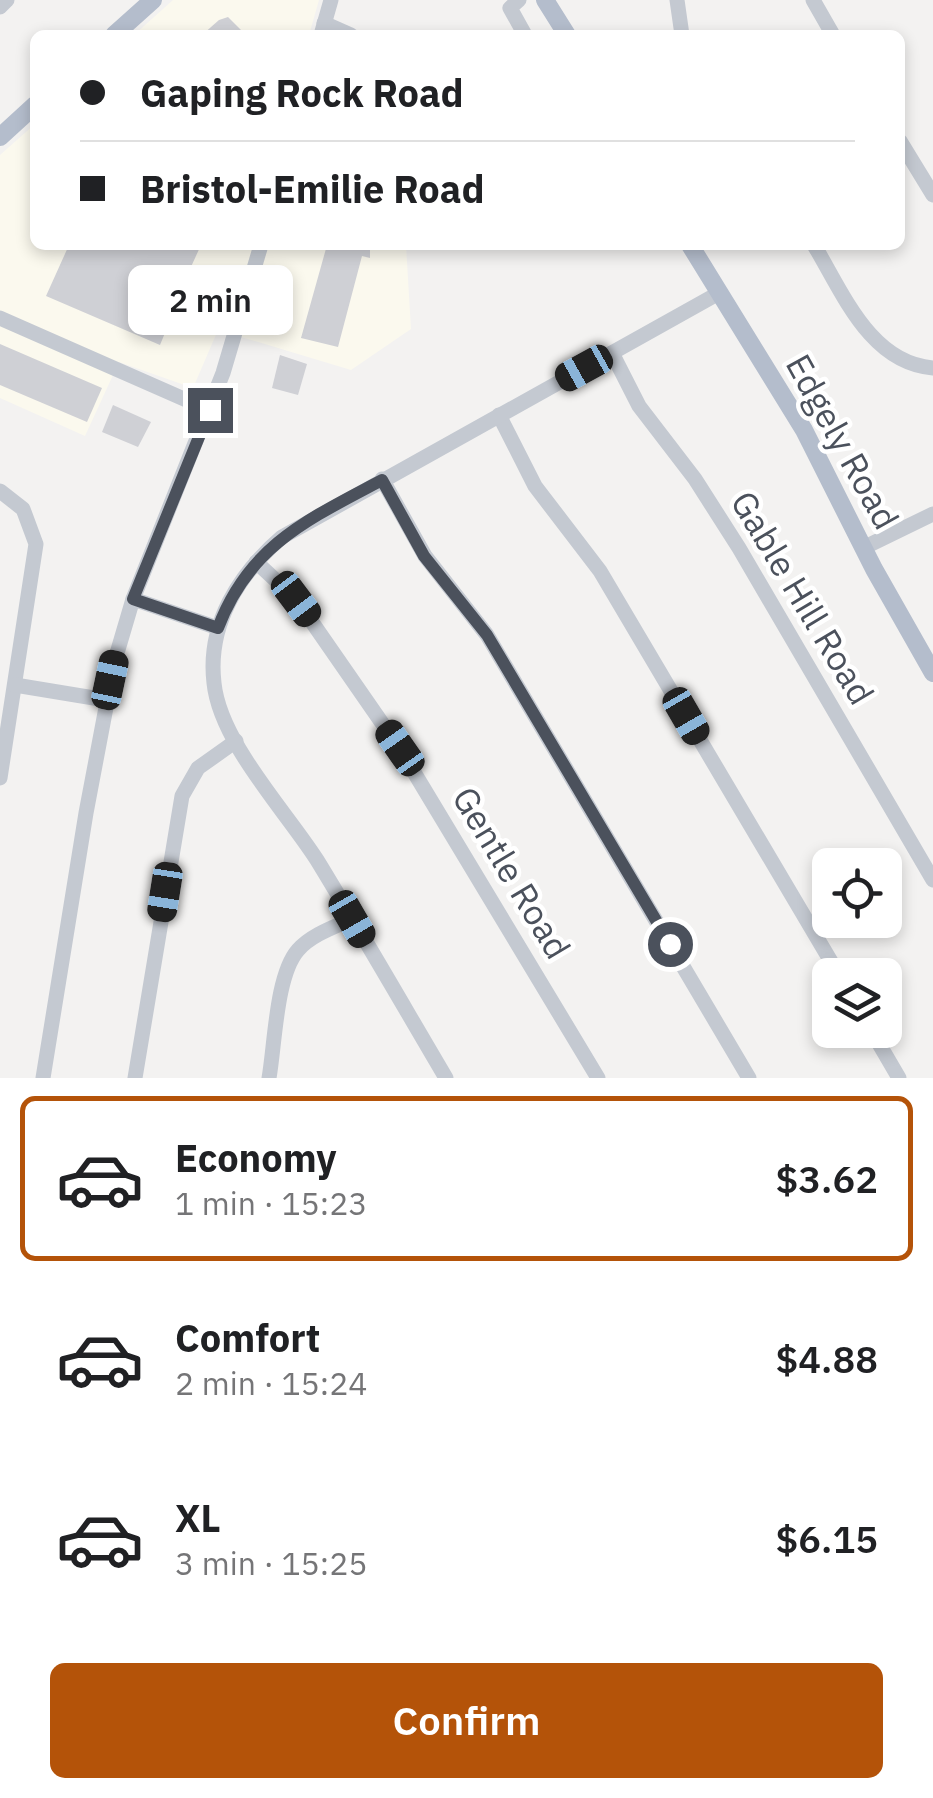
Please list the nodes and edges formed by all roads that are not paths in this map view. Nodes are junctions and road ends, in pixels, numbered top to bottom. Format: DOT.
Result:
graph roads {
  1 [pos="7,0"];
  2 [pos="153,0"];
  3 [pos="330,0"];
  4 [pos="519,0"];
  5 [pos="677,0"];
  6 [pos="813,0"];
  7 [pos="553,3"];
  8 [pos="0,6"];
  9 [pos="322,29"];
  10 [pos="120,30"];
  11 [pos="522,30"];
  12 [pos="565,30"];
  13 [pos="681,30"];
  14 [pos="830,30"];
  15 [pos="30,109"];
  16 [pos="0,136"];
  17 [pos="905,149"];
  18 [pos="933,196"];
  19 [pos="261,250"];
  20 [pos="693,250"];
  21 [pos="817,250"];
  22 [pos="719,293"];
  23 [pos="0,318"];
  24 [pos="612,353"];
  25 [pos="933,368"];
  26 [pos="210,410"];
  27 [pos="500,415"];
  28 [pos="382,480"];
  29 [pos="0,491"];
  30 [pos="933,514"];
  31 [pos="863,548"];
  32 [pos="256,562"];
  33 [pos="133,599"];
  34 [pos="218,628"];
  35 [pos="933,673"];
  36 [pos="15,685"];
  37 [pos="106,700"];
  38 [pos="236,741"];
  39 [pos="0,778"];
  40 [pos="933,880"];
  41 [pos="352,919"];
  42 [pos="829,958"];
  43 [pos="882,1048"];
  44 [pos="43,1078"];
  45 [pos="135,1078"];
  46 [pos="269,1078"];
  47 [pos="446,1078"];
  48 [pos="598,1078"];
  49 [pos="750,1078"];
  50 [pos="899,1078"];
  1 -- 8 [label="street"];
  2 -- 10 [label="main road"];
  3 -- 9 [label="street"];
  4 -- 11 [label="street"];
  5 -- 13 [label="street"];
  6 -- 14 [label="street"];
  7 -- 12 [label="main road"];
  15 -- 16 [label="main road"];
  17 -- 18 [label="street"];
  19 -- 26 [label="street"];
  20 -- 22 [label="main road, Edgely Road"];
  21 -- 25 [label="street"];
  22 -- 24 [label="street"];
  22 -- 31 [label="main road, Edgely Road"];
  23 -- 26 [label="street"];
  24 -- 27 [label="street"];
  24 -- 40 [label="street, Gable Hill Road"];
  26 -- 33 [label="street"];
  27 -- 28 [label="street"];
  27 -- 42 [label="street"];
  28 -- 32 [label="street"];
  28 -- 49 [label="street"];
  29 -- 36 [label="street"];
  30 -- 31 [label="street"];
  31 -- 35 [label="main road, Edgely Road"];
  32 -- 34 [label="street"];
  32 -- 48 [label="street, Gentle Road"];
  33 -- 34 [label="street"];
  33 -- 37 [label="street"];
  34 -- 38 [label="street"];
  36 -- 37 [label="street"];
  36 -- 39 [label="street"];
  37 -- 44 [label="street"];
  38 -- 41 [label="street"];
  38 -- 45 [label="street"];
  41 -- 46 [label="street"];
  41 -- 47 [label="street"];
  43 -- 50 [label="street"];
}
